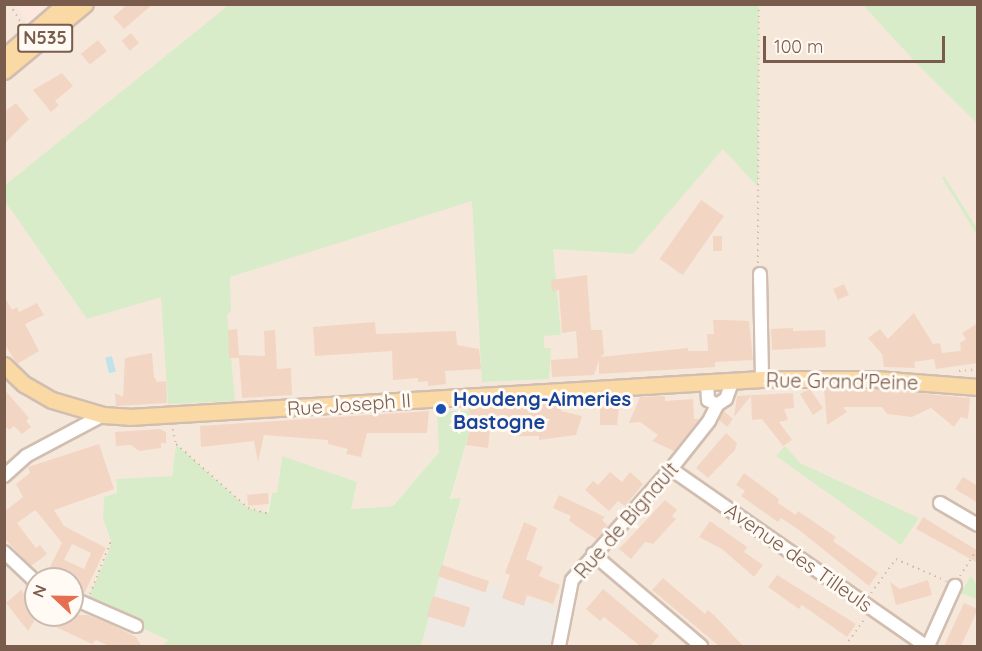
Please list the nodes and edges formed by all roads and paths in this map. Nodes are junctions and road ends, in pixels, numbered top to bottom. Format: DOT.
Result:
graph roads {
  1 [pos="65,4"];
  2 [pos="75,4"];
  3 [pos="85,4"];
  4 [pos="759,4"];
  5 [pos="4,57"];
  6 [pos="4,65"];
  7 [pos="4,72"];
  8 [pos="760,274"];
  9 [pos="4,365"];
  10 [pos="762,379"];
  11 [pos="733,380"];
  12 [pos="706,382"];
  13 [pos="978,387"];
  14 [pos="717,405"];
  15 [pos="103,415"];
  16 [pos="171,415"];
  17 [pos="671,468"];
  18 [pos="4,476"];
  19 [pos="940,503"];
  20 [pos="267,513"];
  21 [pos="978,525"];
  22 [pos="111,541"];
  23 [pos="978,548"];
  24 [pos="4,552"];
  25 [pos="593,554"];
  26 [pos="24,571"];
  27 [pos="955,586"];
  28 [pos="86,603"];
  29 [pos="868,606"];
  30 [pos="136,626"];
  31 [pos="559,646"];
  32 [pos="701,646"];
  33 [pos="845,646"];
  34 [pos="927,646"];
  1 -- 5 [label="main road, N535"];
  2 -- 6 [label="street"];
  3 -- 7 [label="main road, N535"];
  4 -- 8 [label="path"];
  8 -- 10 [label="street"];
  9 -- 15 [label="main road, Rue Joseph II"];
  10 -- 11 [label="main road, Rue Grand'Peine"];
  10 -- 13 [label="main road, Rue Grand'Peine"];
  11 -- 12 [label="main road, Rue Grand'Peine"];
  11 -- 14 [label="street, Rue de Bignault"];
  12 -- 14 [label="street"];
  12 -- 16 [label="main road, Rue Joseph II"];
  14 -- 17 [label="street, Rue de Bignault"];
  15 -- 16 [label="main road, Rue Joseph II"];
  15 -- 18 [label="street"];
  16 -- 20 [label="path"];
  17 -- 25 [label="street, Rue de Bignault"];
  17 -- 29 [label="street, Avenue des Tilleuls"];
  19 -- 21 [label="street"];
  22 -- 28 [label="path"];
  23 -- 27 [label="path"];
  24 -- 26 [label="street"];
  25 -- 31 [label="street, Rue de Bignault"];
  25 -- 32 [label="street"];
  27 -- 29 [label="path"];
  27 -- 34 [label="street"];
  28 -- 30 [label="street"];
  29 -- 33 [label="path"];
  29 -- 34 [label="street, Avenue des Tilleuls"];
}
